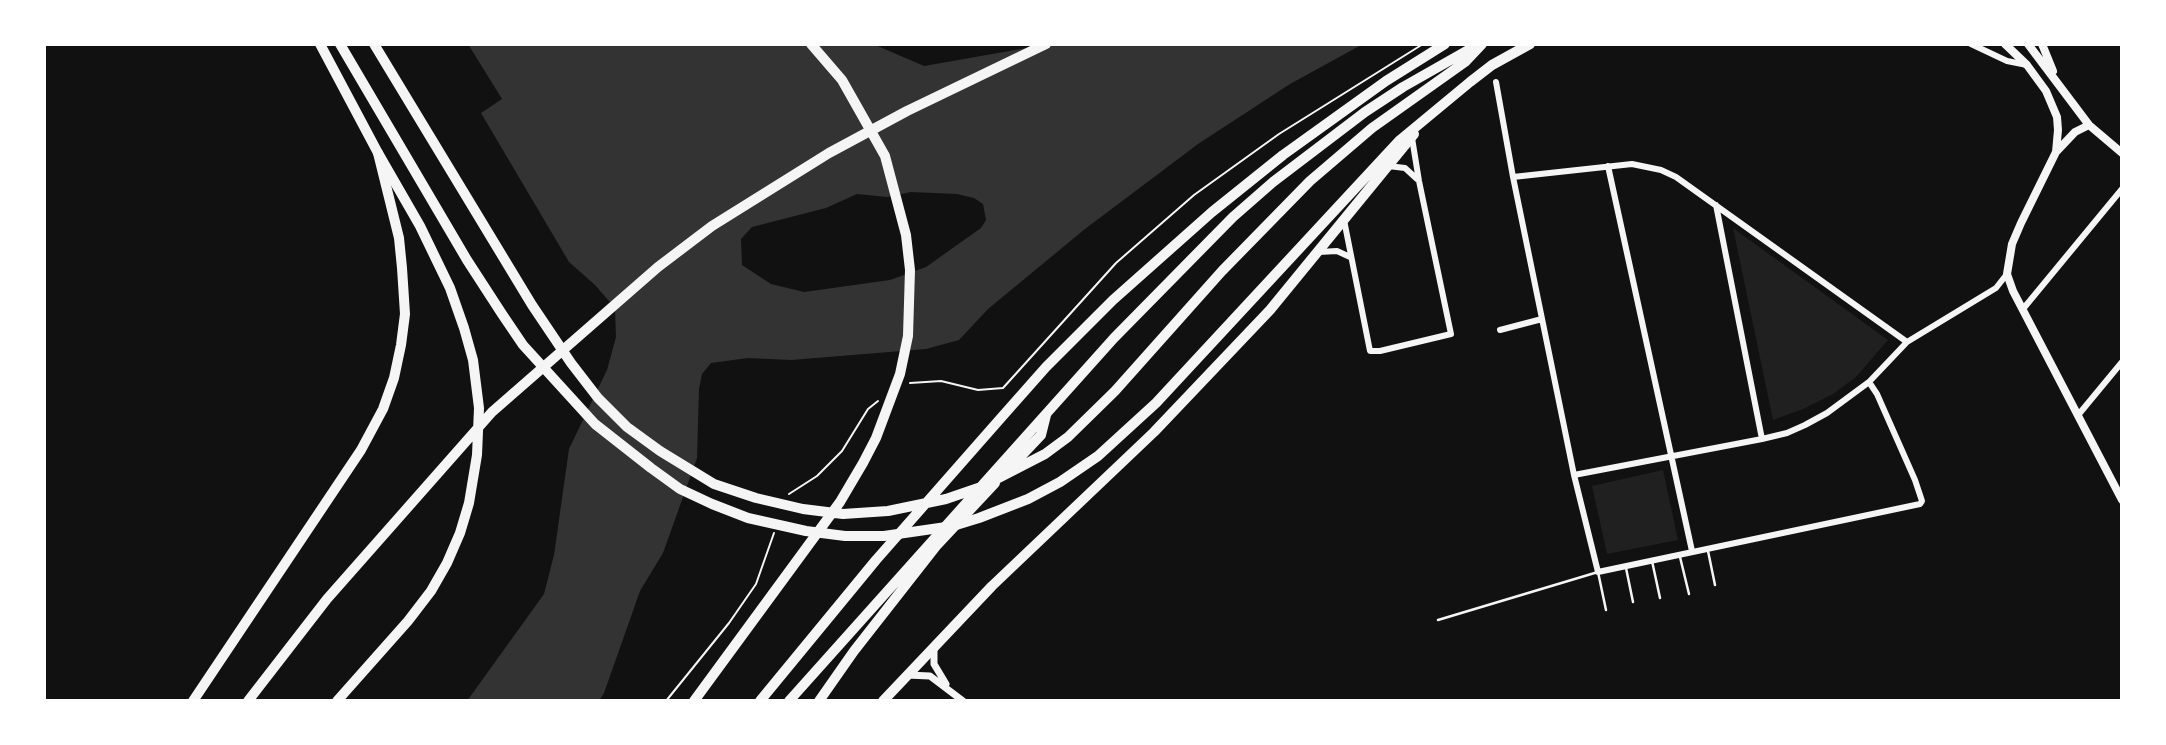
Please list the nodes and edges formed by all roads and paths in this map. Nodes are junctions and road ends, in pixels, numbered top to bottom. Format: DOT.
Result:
graph roads {
  1 [pos="320,44"];
  2 [pos="340,44"];
  3 [pos="374,44"];
  4 [pos="811,44"];
  5 [pos="1046,44"];
  6 [pos="1423,44"];
  7 [pos="1445,44"];
  8 [pos="1481,44"];
  9 [pos="1530,44"];
  10 [pos="1971,44"];
  11 [pos="2005,44"];
  12 [pos="2028,44"];
  13 [pos="2042,44"];
  14 [pos="2027,65"];
  15 [pos="2055,78"];
  16 [pos="1496,82"];
  17 [pos="1419,124"];
  18 [pos="2089,125"];
  19 [pos="1412,137"];
  20 [pos="2056,152"];
  21 [pos="378,153"];
  22 [pos="2122,153"];
  23 [pos="1388,166"];
  24 [pos="1608,166"];
  25 [pos="1513,177"];
  26 [pos="1419,181"];
  27 [pos="2122,189"];
  28 [pos="1716,205"];
  29 [pos="1344,220"];
  30 [pos="1317,252"];
  31 [pos="1350,257"];
  32 [pos="2007,274"];
  33 [pos="1996,288"];
  34 [pos="2013,291"];
  35 [pos="2023,309"];
  36 [pos="1542,319"];
  37 [pos="1500,330"];
  38 [pos="1907,342"];
  39 [pos="2122,362"];
  40 [pos="1870,382"];
  41 [pos="903,383"];
  42 [pos="885,396"];
  43 [pos="2079,414"];
  44 [pos="1046,415"];
  45 [pos="1762,439"];
  46 [pos="1670,456"];
  47 [pos="1574,475"];
  48 [pos="782,499"];
  49 [pos="2122,500"];
  50 [pos="776,523"];
  51 [pos="1707,548"];
  52 [pos="1692,551"];
  53 [pos="1679,554"];
  54 [pos="1652,561"];
  55 [pos="1626,567"];
  56 [pos="1598,572"];
  57 [pos="1715,585"];
  58 [pos="1689,594"];
  59 [pos="1660,598"];
  60 [pos="1633,602"];
  61 [pos="1606,610"];
  62 [pos="1438,620"];
  63 [pos="934,647"];
  64 [pos="907,675"];
  65 [pos="951,690"];
  66 [pos="248,700"];
  67 [pos="193,701"];
  68 [pos="337,701"];
  69 [pos="666,701"];
  70 [pos="694,701"];
  71 [pos="760,701"];
  72 [pos="789,701"];
  73 [pos="819,701"];
  74 [pos="883,701"];
  75 [pos="962,701"];
  1 -- 21 [label="highway"];
  2 -- 17 [label="highway"];
  3 -- 8 [label="highway"];
  4 -- 70 [label="highway"];
  5 -- 66 [label="highway"];
  6 -- 41 [label="path"];
  7 -- 71 [label="highway"];
  8 -- 44 [label="highway"];
  9 -- 17 [label="highway"];
  10 -- 14 [label="street"];
  11 -- 14 [label="main road"];
  12 -- 15 [label="main road"];
  13 -- 15 [label="main road"];
  14 -- 20 [label="main road"];
  15 -- 18 [label="main road"];
  16 -- 25 [label="street"];
  17 -- 19 [label="highway"];
  18 -- 20 [label="main road"];
  18 -- 22 [label="main road"];
  19 -- 23 [label="highway"];
  19 -- 26 [label="street"];
  20 -- 32 [label="main road"];
  21 -- 67 [label="highway"];
  21 -- 68 [label="highway"];
  23 -- 26 [label="street"];
  23 -- 29 [label="highway"];
  24 -- 25 [label="street"];
  24 -- 28 [label="street"];
  24 -- 46 [label="street"];
  25 -- 36 [label="street"];
  26 -- 31 [label="street"];
  27 -- 35 [label="street"];
  28 -- 38 [label="street"];
  28 -- 45 [label="street"];
  29 -- 30 [label="highway"];
  29 -- 31 [label="street"];
  30 -- 31 [label="street"];
  30 -- 63 [label="highway"];
  32 -- 33 [label="street"];
  32 -- 34 [label="main road"];
  33 -- 34 [label="street"];
  33 -- 38 [label="street"];
  34 -- 35 [label="main road"];
  35 -- 43 [label="main road"];
  36 -- 37 [label="street"];
  36 -- 47 [label="street"];
  38 -- 40 [label="street"];
  39 -- 43 [label="street"];
  40 -- 45 [label="street"];
  40 -- 51 [label="street"];
  42 -- 48 [label="path"];
  43 -- 49 [label="main road"];
  44 -- 72 [label="highway"];
  44 -- 73 [label="highway"];
  45 -- 46 [label="street"];
  46 -- 47 [label="street"];
  46 -- 52 [label="street"];
  47 -- 56 [label="street"];
  50 -- 69 [label="path"];
  51 -- 52 [label="street"];
  51 -- 57 [label="lane"];
  52 -- 53 [label="street"];
  53 -- 54 [label="street"];
  53 -- 58 [label="lane"];
  54 -- 55 [label="street"];
  54 -- 59 [label="lane"];
  55 -- 56 [label="street"];
  55 -- 60 [label="lane"];
  56 -- 61 [label="lane"];
  56 -- 62 [label="lane"];
  63 -- 64 [label="highway"];
  63 -- 65 [label="street"];
  64 -- 65 [label="street"];
  64 -- 74 [label="highway"];
  65 -- 75 [label="street"];
}
